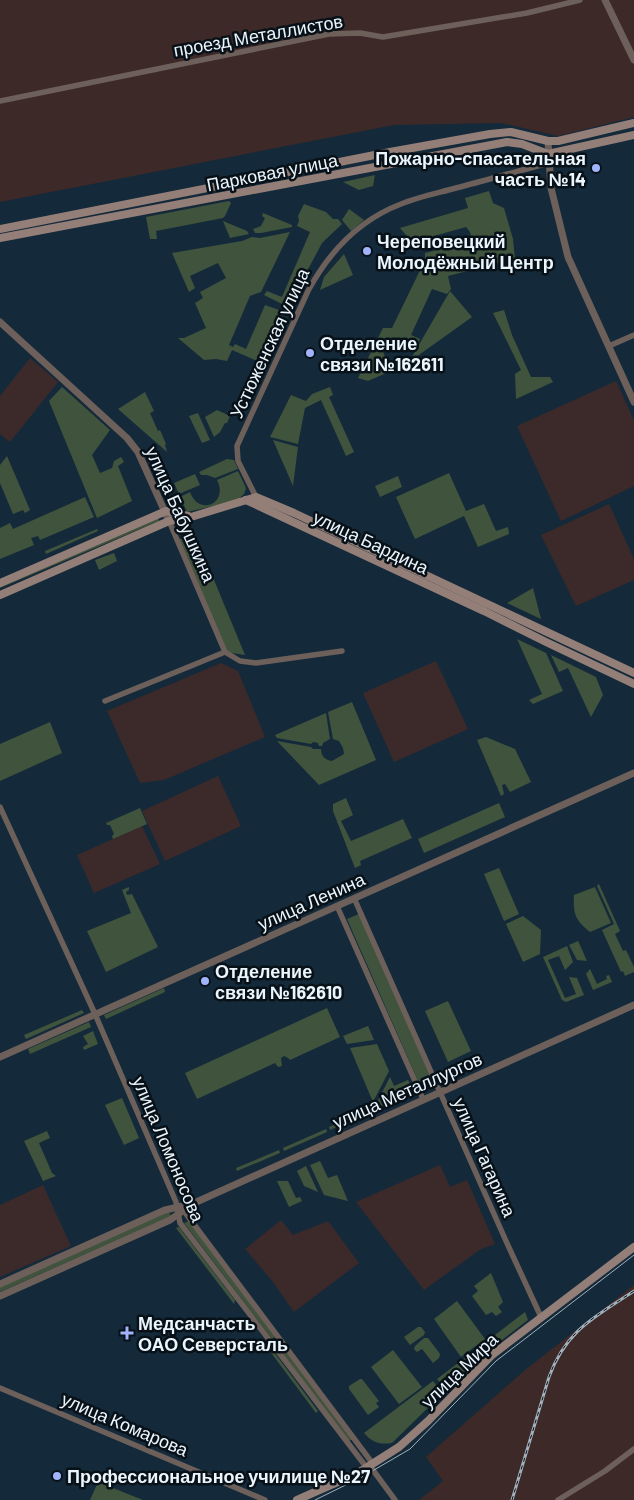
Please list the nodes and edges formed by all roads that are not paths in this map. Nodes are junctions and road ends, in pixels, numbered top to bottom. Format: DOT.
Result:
graph roads {
  1 [pos="580,0"];
  2 [pos="605,0"];
  3 [pos="634,60"];
  4 [pos="0,101"];
  5 [pos="634,123"];
  6 [pos="634,135"];
  7 [pos="548,141"];
  8 [pos="548,154"];
  9 [pos="549,163"];
  10 [pos="0,230"];
  11 [pos="0,238"];
  12 [pos="0,322"];
  13 [pos="634,335"];
  14 [pos="609,346"];
  15 [pos="634,402"];
  16 [pos="256,497"];
  17 [pos="246,500"];
  18 [pos="166,511"];
  19 [pos="191,517"];
  20 [pos="169,521"];
  21 [pos="0,583"];
  22 [pos="0,595"];
  23 [pos="486,607"];
  24 [pos="550,634"];
  25 [pos="546,642"];
  26 [pos="342,651"];
  27 [pos="225,652"];
  28 [pos="634,673"];
  29 [pos="634,684"];
  30 [pos="105,701"];
  31 [pos="634,772"];
  32 [pos="0,807"];
  33 [pos="354,898"];
  34 [pos="337,906"];
  35 [pos="634,1005"];
  36 [pos="95,1014"];
  37 [pos="0,1057"];
  38 [pos="440,1092"];
  39 [pos="423,1099"];
  40 [pos="179,1208"];
  41 [pos="634,1247"];
  42 [pos="0,1284"];
  43 [pos="0,1296"];
  44 [pos="541,1317"];
  45 [pos="279,1338"];
  46 [pos="272,1343"];
  47 [pos="0,1388"];
  48 [pos="634,1449"];
  49 [pos="370,1466"];
  50 [pos="258,1498"];
  51 [pos="265,1500"];
  52 [pos="297,1500"];
  53 [pos="395,1500"];
  54 [pos="558,1500"];
  1 -- 4 [label="street, проезд Металлистов"];
  2 -- 3 [label="street"];
  5 -- 7 [label="main road"];
  6 -- 8 [label="main road"];
  7 -- 8 [label="street"];
  7 -- 10 [label="main road, Парковая улица"];
  8 -- 9 [label="street"];
  8 -- 11 [label="main road, Парковая улица"];
  9 -- 14 [label="street"];
  9 -- 16 [label="street, Устюженская улица"];
  12 -- 18 [label="street, улица Бабушкина"];
  13 -- 14 [label="street"];
  14 -- 15 [label="street"];
  16 -- 17 [label="main road"];
  16 -- 23 [label="main road, улица Бардина"];
  17 -- 19 [label="main road"];
  17 -- 23 [label="main road, улица Бардина"];
  18 -- 19 [label="main road"];
  18 -- 20 [label="street, улица Бабушкина"];
  18 -- 21 [label="main road"];
  19 -- 20 [label="main road"];
  20 -- 22 [label="main road"];
  20 -- 27 [label="street, улица Бабушкина"];
  23 -- 24 [label="main road, улица Бардина"];
  23 -- 25 [label="main road, улица Бардина"];
  24 -- 25 [label="main road"];
  24 -- 28 [label="main road, улица Бардина"];
  25 -- 29 [label="main road, улица Бардина"];
  26 -- 27 [label="street"];
  27 -- 30 [label="street"];
  31 -- 33 [label="street, улица Ленина"];
  32 -- 36 [label="street, улица Ломоносова"];
  33 -- 34 [label="street, улица Ленина"];
  33 -- 38 [label="street, улица Гагарина"];
  34 -- 36 [label="street, улица Ленина"];
  34 -- 39 [label="street, улица Гагарина"];
  35 -- 38 [label="street, улица Металлургов"];
  36 -- 37 [label="street, улица Ленина"];
  36 -- 40 [label="street, улица Ломоносова"];
  38 -- 39 [label="street, улица Металлургов"];
  38 -- 44 [label="street, улица Гагарина"];
  39 -- 40 [label="street, улица Металлургов"];
  40 -- 42 [label="street, улица Металлургов"];
  40 -- 43 [label="street, улица Металлургов"];
  40 -- 45 [label="street, улица Ломоносова"];
  40 -- 46 [label="street, улица Ломоносова"];
  41 -- 44 [label="main road, улица Мира"];
  44 -- 49 [label="main road, улица Мира"];
  45 -- 46 [label="street"];
  45 -- 49 [label="street, улица Ломоносова"];
  46 -- 49 [label="street, улица Ломоносова"];
  47 -- 50 [label="street, улица Комарова"];
  48 -- 54 [label="street"];
  49 -- 52 [label="main road, улица Мира"];
  49 -- 53 [label="street"];
  50 -- 51 [label="street, улица Комарова"];
}
